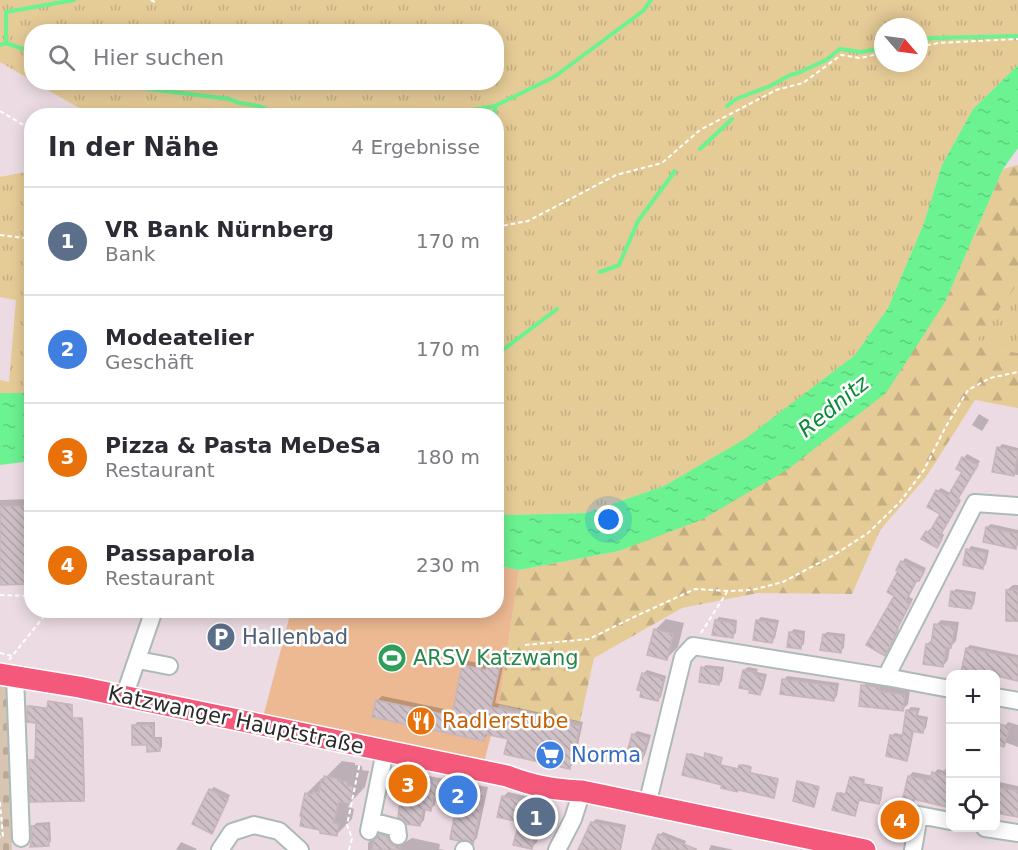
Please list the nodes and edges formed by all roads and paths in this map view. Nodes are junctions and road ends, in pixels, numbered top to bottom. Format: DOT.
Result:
graph roads {
  1 [pos="151,0"];
  2 [pos="157,3"];
  3 [pos="1018,39"];
  4 [pos="928,45"];
  5 [pos="874,55"];
  6 [pos="0,111"];
  7 [pos="24,125"];
  8 [pos="504,226"];
  9 [pos="0,235"];
  10 [pos="24,238"];
  11 [pos="1018,372"];
  12 [pos="1018,506"];
  13 [pos="728,591"];
  14 [pos="0,595"];
  15 [pos="24,596"];
  16 [pos="44,618"];
  17 [pos="151,618"];
  18 [pos="525,645"];
  19 [pos="693,646"];
  20 [pos="0,653"];
  21 [pos="138,660"];
  22 [pos="170,666"];
  23 [pos="9,669"];
  24 [pos="886,677"];
  25 [pos="946,688"];
  26 [pos="124,697"];
  27 [pos="1000,698"];
  28 [pos="1018,701"];
  29 [pos="363,746"];
  30 [pos="385,751"];
  31 [pos="582,791"];
  32 [pos="0,802"];
  33 [pos="647,805"];
  34 [pos="946,820"];
  35 [pos="1000,831"];
  36 [pos="1018,834"];
  37 [pos="398,836"];
  38 [pos="0,837"];
  39 [pos="21,838"];
  40 [pos="220,850"];
  41 [pos="300,850"];
  42 [pos="349,850"];
  43 [pos="557,850"];
  44 [pos="865,850"];
  45 [pos="913,850"];
  1 -- 2 [label="path"];
  3 -- 4 [label="path"];
  5 -- 8 [label="path"];
  6 -- 7 [label="path"];
  9 -- 10 [label="path"];
  11 -- 13 [label="path"];
  12 -- 24 [label="street"];
  13 -- 18 [label="path"];
  13 -- 19 [label="path"];
  14 -- 15 [label="path"];
  16 -- 23 [label="path"];
  17 -- 21 [label="street"];
  19 -- 24 [label="street"];
  19 -- 33 [label="street"];
  20 -- 23 [label="path"];
  21 -- 22 [label="street"];
  21 -- 26 [label="street"];
  23 -- 26 [label="main road, Katzwanger Hauptstraße"];
  23 -- 39 [label="street"];
  24 -- 25 [label="street"];
  26 -- 29 [label="main road, Katzwanger Hauptstraße"];
  27 -- 28 [label="street"];
  29 -- 30 [label="main road, Katzwanger Hauptstraße"];
  29 -- 42 [label="path"];
  30 -- 31 [label="main road, Katzwanger Hauptstraße"];
  30 -- 37 [label="street"];
  31 -- 33 [label="main road, Katzwanger Hauptstraße"];
  31 -- 43 [label="street"];
  32 -- 38 [label="path"];
  33 -- 44 [label="main road, Katzwanger Hauptstraße"];
  34 -- 45 [label="street"];
  35 -- 36 [label="street"];
  40 -- 41 [label="street"];
}
